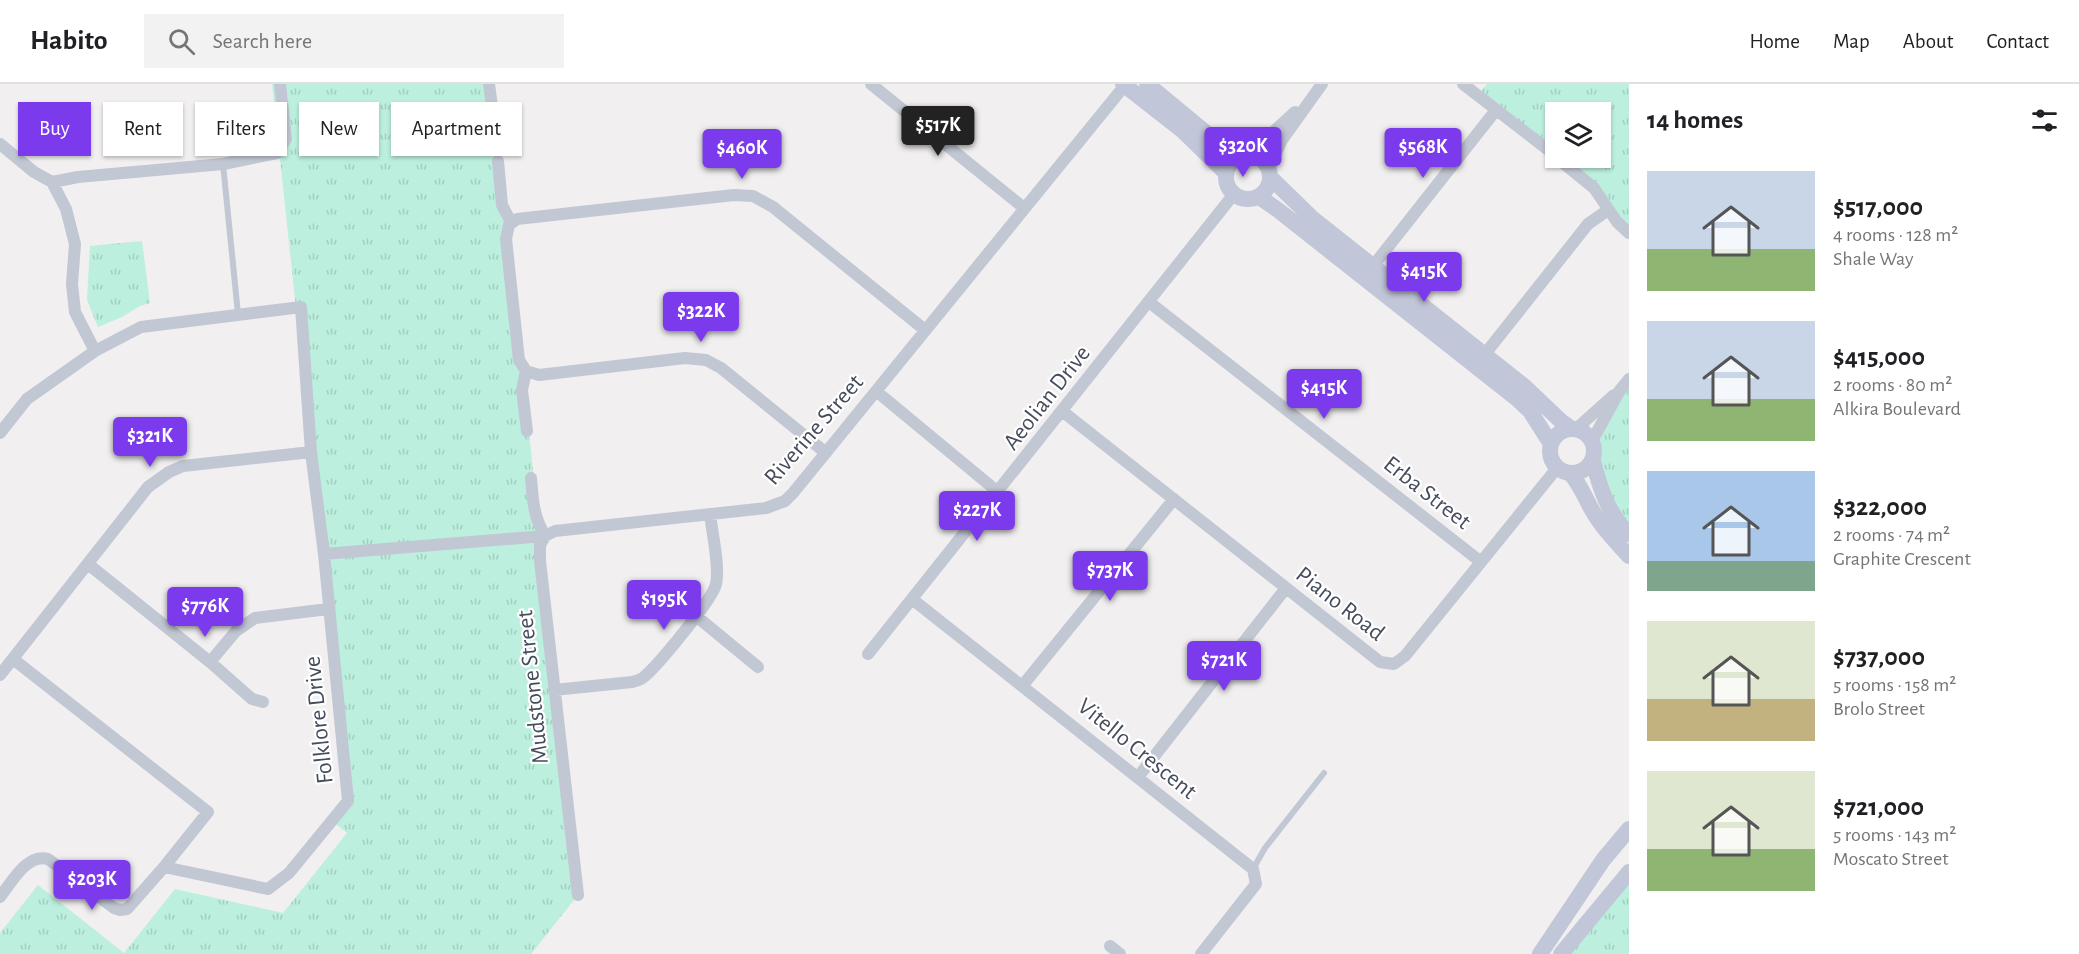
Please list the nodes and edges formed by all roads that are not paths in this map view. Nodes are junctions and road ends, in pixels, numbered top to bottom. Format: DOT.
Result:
graph roads {
  1 [pos="279,84"];
  2 [pos="489,84"];
  3 [pos="871,84"];
  4 [pos="1124,84"];
  5 [pos="1147,84"];
  6 [pos="1322,84"];
  7 [pos="1463,84"];
  8 [pos="1311,97"];
  9 [pos="491,102"];
  10 [pos="1496,110"];
  11 [pos="0,144"];
  12 [pos="1545,148"];
  13 [pos="1244,155"];
  14 [pos="498,161"];
  15 [pos="223,164"];
  16 [pos="1569,168"];
  17 [pos="1270,172"];
  18 [pos="1226,173"];
  19 [pos="52,182"];
  20 [pos="1234,194"];
  21 [pos="1259,197"];
  22 [pos="1024,208"];
  23 [pos="1608,210"];
  24 [pos="511,222"];
  25 [pos="1629,233"];
  26 [pos="1373,266"];
  27 [pos="1149,302"];
  28 [pos="238,314"];
  29 [pos="925,330"];
  30 [pos="95,351"];
  31 [pos="1485,354"];
  32 [pos="526,371"];
  33 [pos="1629,379"];
  34 [pos="1620,390"];
  35 [pos="876,392"];
  36 [pos="1062,411"];
  37 [pos="1574,429"];
  38 [pos="527,431"];
  39 [pos="0,433"];
  40 [pos="1592,441"];
  41 [pos="1551,444"];
  42 [pos="311,452"];
  43 [pos="826,453"];
  44 [pos="1593,461"];
  45 [pos="1564,471"];
  46 [pos="531,478"];
  47 [pos="998,492"];
  48 [pos="1174,499"];
  49 [pos="710,514"];
  50 [pos="1629,534"];
  51 [pos="545,536"];
  52 [pos="324,554"];
  53 [pos="1629,556"];
  54 [pos="1480,562"];
  55 [pos="88,564"];
  56 [pos="1286,588"];
  57 [pos="912,599"];
  58 [pos="328,609"];
  59 [pos="696,616"];
  60 [pos="868,654"];
  61 [pos="13,659"];
  62 [pos="210,662"];
  63 [pos="758,667"];
  64 [pos="0,675"];
  65 [pos="1023,686"];
  66 [pos="554,690"];
  67 [pos="263,702"];
  68 [pos="1324,773"];
  69 [pos="1138,777"];
  70 [pos="1629,829"];
  71 [pos="164,867"];
  72 [pos="1253,869"];
  73 [pos="1629,872"];
  74 [pos="578,895"];
  75 [pos="0,897"];
  76 [pos="1110,946"];
  77 [pos="1120,954"];
  78 [pos="1201,954"];
  79 [pos="1540,954"];
  80 [pos="1561,954"];
  1 -- 15 [label="street"];
  2 -- 9 [label="street"];
  3 -- 22 [label="street"];
  4 -- 18 [label="street"];
  4 -- 22 [label="street, Riverine Street"];
  5 -- 13 [label="street"];
  6 -- 8 [label="street"];
  7 -- 10 [label="street"];
  8 -- 13 [label="street"];
  8 -- 17 [label="street"];
  10 -- 12 [label="street"];
  10 -- 26 [label="street"];
  11 -- 19 [label="street"];
  13 -- 17 [label="street"];
  13 -- 18 [label="street"];
  14 -- 24 [label="street"];
  15 -- 19 [label="street"];
  15 -- 28 [label="lane"];
  16 -- 23 [label="street"];
  17 -- 21 [label="street"];
  17 -- 26 [label="street"];
  18 -- 20 [label="street"];
  19 -- 30 [label="street"];
  20 -- 21 [label="street"];
  20 -- 27 [label="street, Aeolian Drive"];
  21 -- 41 [label="street"];
  22 -- 29 [label="street, Riverine Street"];
  23 -- 25 [label="street"];
  23 -- 31 [label="street"];
  24 -- 29 [label="street"];
  24 -- 32 [label="street"];
  26 -- 31 [label="street"];
  27 -- 36 [label="street, Aeolian Drive"];
  27 -- 54 [label="street, Erba Street"];
  28 -- 30 [label="street, Folklore Drive"];
  28 -- 42 [label="street, Folklore Drive"];
  29 -- 35 [label="street, Riverine Street"];
  30 -- 39 [label="street, Folklore Drive"];
  31 -- 37 [label="street"];
  32 -- 38 [label="street"];
  32 -- 43 [label="street"];
  33 -- 34 [label="street"];
  34 -- 37 [label="street"];
  34 -- 40 [label="street"];
  35 -- 43 [label="street, Riverine Street"];
  35 -- 47 [label="street"];
  36 -- 47 [label="street, Aeolian Drive"];
  36 -- 48 [label="street, Piano Road"];
  37 -- 40 [label="street"];
  37 -- 41 [label="street"];
  40 -- 44 [label="street"];
  41 -- 45 [label="street"];
  42 -- 52 [label="street, Folklore Drive"];
  42 -- 55 [label="street"];
  43 -- 49 [label="street, Riverine Street"];
  44 -- 45 [label="street"];
  44 -- 50 [label="street"];
  45 -- 53 [label="street"];
  45 -- 54 [label="street, Piano Road"];
  46 -- 51 [label="street, Mudstone Street"];
  47 -- 57 [label="street, Aeolian Drive"];
  48 -- 56 [label="street, Piano Road"];
  48 -- 65 [label="street"];
  49 -- 51 [label="street, Riverine Street"];
  49 -- 59 [label="street"];
  51 -- 52 [label="street, Riverine Street"];
  51 -- 66 [label="street, Mudstone Street"];
  52 -- 58 [label="street, Folklore Drive"];
  54 -- 56 [label="street, Piano Road"];
  55 -- 61 [label="street"];
  55 -- 62 [label="street"];
  56 -- 69 [label="street"];
  57 -- 60 [label="street, Aeolian Drive"];
  57 -- 65 [label="street, Vitello Crescent"];
  58 -- 62 [label="street"];
  58 -- 71 [label="street, Folklore Drive"];
  59 -- 63 [label="street"];
  59 -- 66 [label="street"];
  61 -- 64 [label="street"];
  61 -- 71 [label="street"];
  62 -- 67 [label="street"];
  65 -- 69 [label="street, Vitello Crescent"];
  66 -- 74 [label="street, Mudstone Street"];
  68 -- 72 [label="lane"];
  69 -- 72 [label="street, Vitello Crescent"];
  70 -- 79 [label="street"];
  71 -- 75 [label="street"];
  72 -- 78 [label="street"];
  73 -- 80 [label="street"];
  76 -- 77 [label="street"];
}
